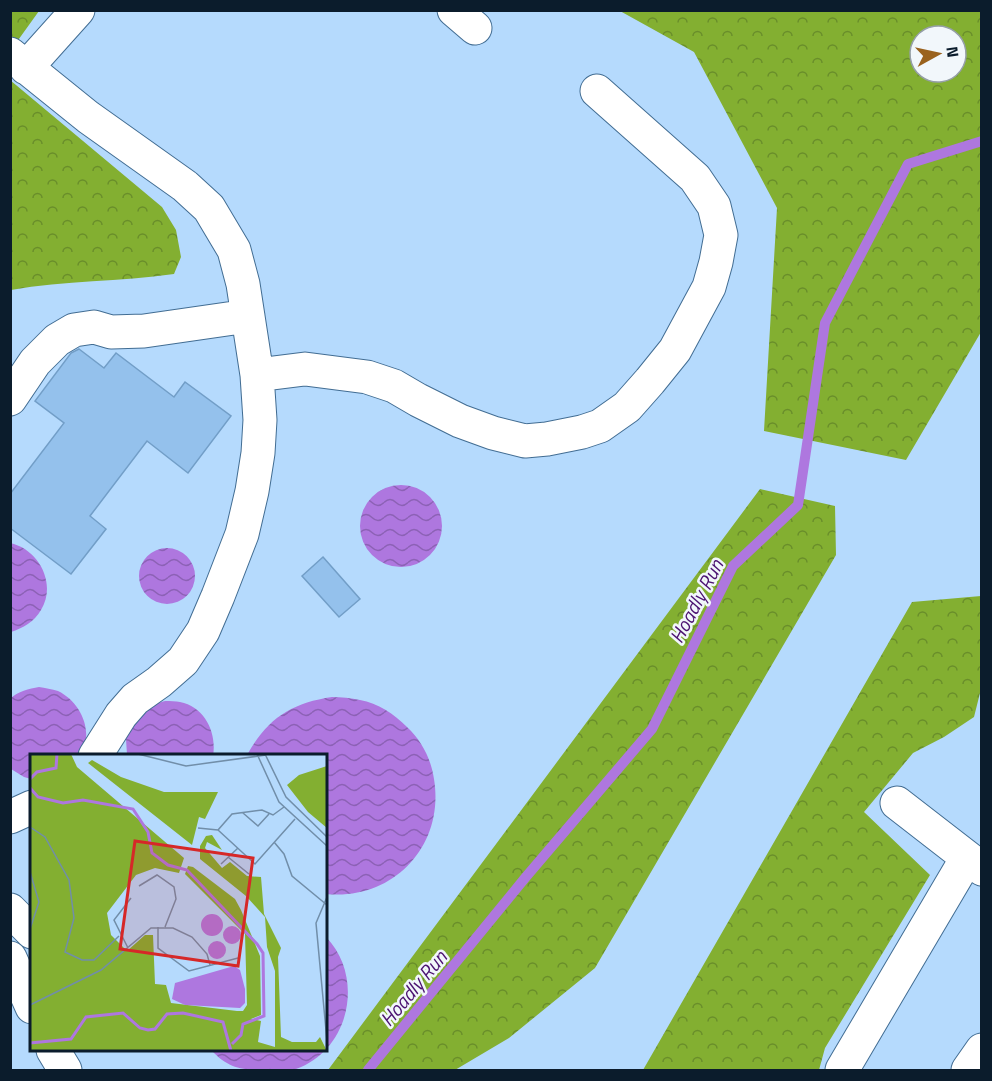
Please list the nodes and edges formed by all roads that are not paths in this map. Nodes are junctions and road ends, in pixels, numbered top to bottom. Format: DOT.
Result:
graph roads {
  1 [pos="78,10"];
  2 [pos="18,61"];
  3 [pos="597,91"];
  4 [pos="248,316"];
  5 [pos="256,375"];
  6 [pos="10,399"];
  7 [pos="96,754"];
  8 [pos="897,803"];
  9 [pos="30,808"];
  10 [pos="10,817"];
  11 [pos="974,863"];
  12 [pos="10,910"];
  13 [pos="30,930"];
  14 [pos="10,958"];
  15 [pos="30,1003"];
  16 [pos="981,1050"];
  17 [pos="54,1051"];
  18 [pos="842,1070"];
  19 [pos="65,1071"];
  20 [pos="968,1071"];
  1 -- 2 [label="lane"];
  2 -- 4 [label="lane"];
  3 -- 5 [label="lane"];
  4 -- 5 [label="lane"];
  4 -- 6 [label="lane"];
  5 -- 7 [label="lane"];
  8 -- 11 [label="lane"];
  9 -- 10 [label="lane"];
  11 -- 18 [label="lane"];
  12 -- 13 [label="lane"];
  14 -- 15 [label="lane"];
  16 -- 20 [label="lane"];
  17 -- 19 [label="lane"];
}
